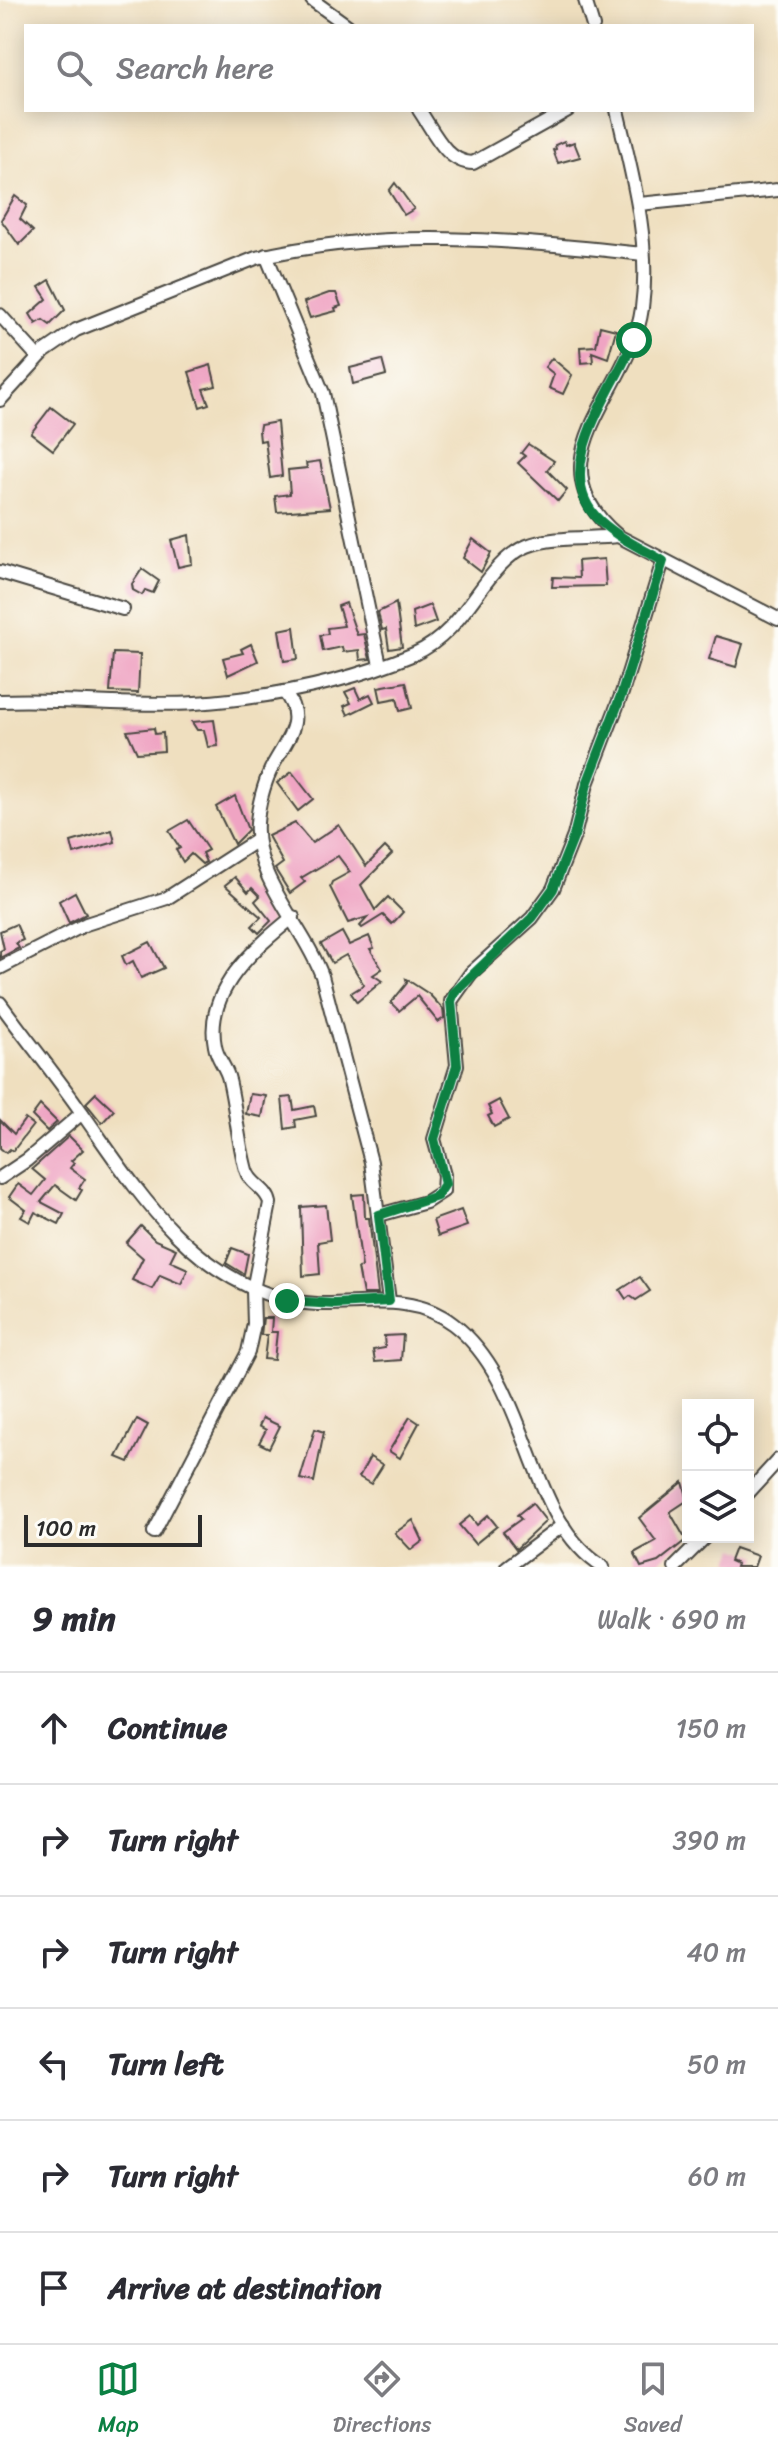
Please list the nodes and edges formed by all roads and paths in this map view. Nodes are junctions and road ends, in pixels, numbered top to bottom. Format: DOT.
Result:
graph roads {
  1 [pos="312,0"];
  2 [pos="585,0"];
  3 [pos="345,24"];
  4 [pos="592,24"];
  5 [pos="420,112"];
  6 [pos="564,112"];
  7 [pos="616,112"];
  8 [pos="778,190"];
  9 [pos="639,204"];
  10 [pos="643,254"];
  11 [pos="266,255"];
  12 [pos="0,315"];
  13 [pos="38,357"];
  14 [pos="0,400"];
  15 [pos="618,536"];
  16 [pos="663,561"];
  17 [pos="0,572"];
  18 [pos="123,609"];
  19 [pos="778,619"];
  20 [pos="380,665"];
  21 [pos="284,692"];
  22 [pos="0,701"];
  23 [pos="257,840"];
  24 [pos="293,917"];
  25 [pos="0,968"];
  26 [pos="0,1003"];
  27 [pos="82,1113"];
  28 [pos="0,1178"];
  29 [pos="379,1215"];
  30 [pos="253,1290"];
  31 [pos="389,1301"];
  32 [pos="778,1460"];
  33 [pos="754,1486"];
  34 [pos="563,1525"];
  35 [pos="154,1532"];
  36 [pos="699,1543"];
  37 [pos="507,1567"];
  38 [pos="603,1567"];
  39 [pos="675,1567"];
  1 -- 3 [label="street"];
  2 -- 4 [label="street"];
  5 -- 6 [label="street"];
  7 -- 9 [label="street"];
  8 -- 9 [label="street"];
  9 -- 10 [label="street"];
  10 -- 11 [label="street"];
  10 -- 15 [label="street"];
  11 -- 13 [label="street"];
  11 -- 20 [label="street"];
  12 -- 13 [label="street"];
  13 -- 14 [label="street"];
  15 -- 16 [label="street"];
  15 -- 20 [label="street"];
  16 -- 19 [label="street"];
  16 -- 29 [label="street"];
  17 -- 18 [label="street"];
  20 -- 21 [label="street"];
  21 -- 22 [label="street"];
  21 -- 23 [label="street"];
  23 -- 24 [label="street"];
  23 -- 25 [label="street"];
  24 -- 29 [label="street"];
  24 -- 30 [label="street"];
  26 -- 27 [label="street"];
  27 -- 28 [label="street"];
  27 -- 30 [label="street"];
  29 -- 31 [label="street"];
  30 -- 31 [label="street"];
  30 -- 35 [label="street"];
  31 -- 34 [label="street"];
  32 -- 33 [label="street"];
  34 -- 37 [label="street"];
  34 -- 38 [label="street"];
  36 -- 39 [label="street"];
}
